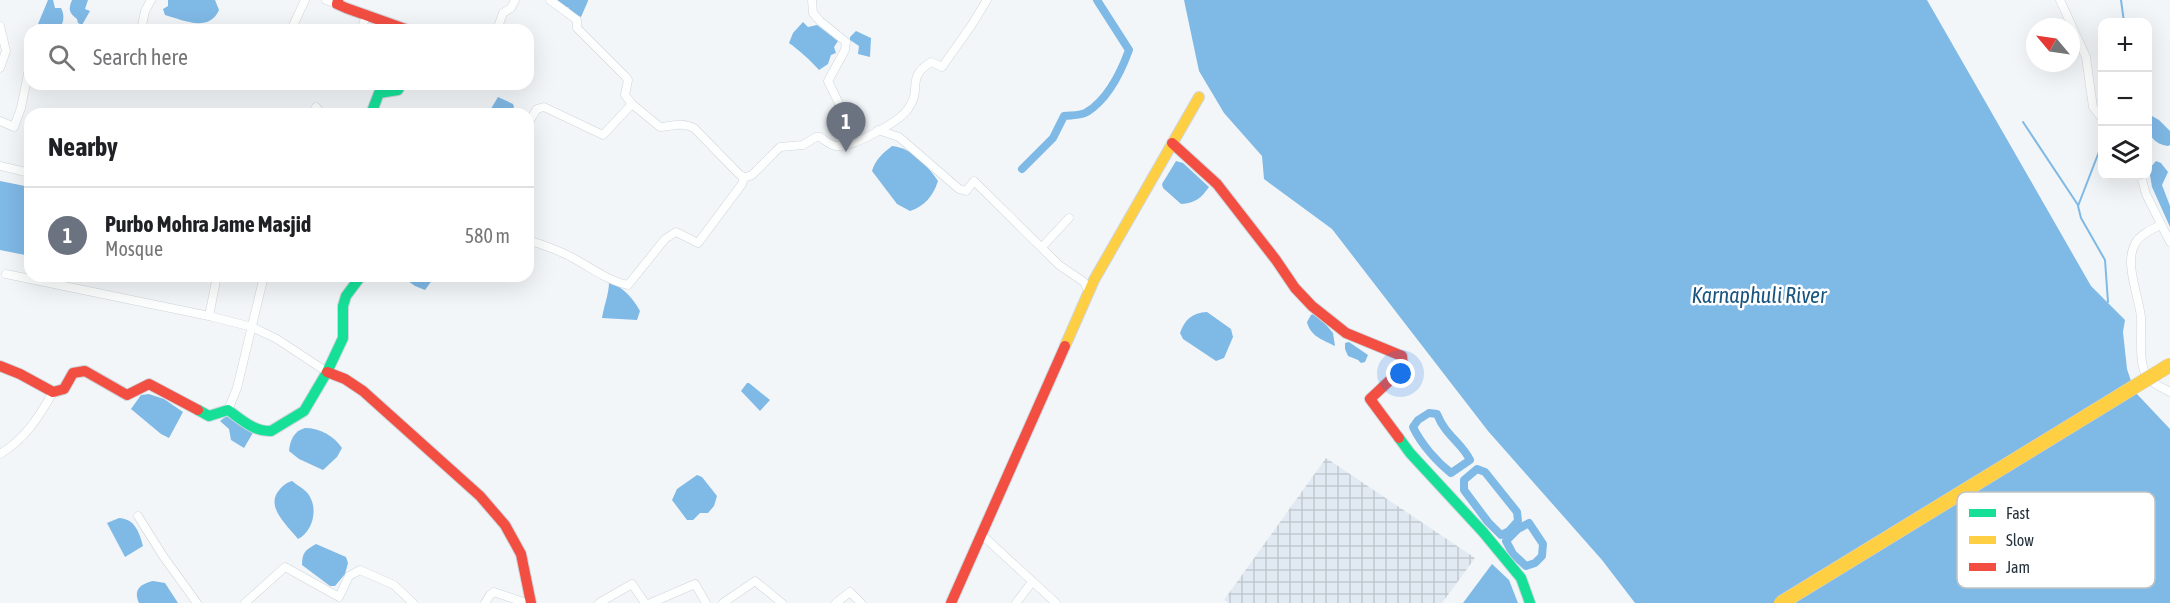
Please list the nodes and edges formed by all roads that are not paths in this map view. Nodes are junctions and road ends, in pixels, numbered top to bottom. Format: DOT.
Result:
graph roads {
  1 [pos="150,0"];
  2 [pos="304,0"];
  3 [pos="515,0"];
  4 [pos="550,0"];
  5 [pos="812,0"];
  6 [pos="987,0"];
  7 [pos="2060,0"];
  8 [pos="334,1"];
  9 [pos="366,16"];
  10 [pos="142,24"];
  11 [pos="294,24"];
  12 [pos="363,24"];
  13 [pos="390,24"];
  14 [pos="499,24"];
  15 [pos="0,26"];
  16 [pos="0,68"];
  17 [pos="25,90"];
  18 [pos="398,90"];
  19 [pos="1199,97"];
  20 [pos="632,104"];
  21 [pos="373,108"];
  22 [pos="534,114"];
  23 [pos="2098,114"];
  24 [pos="0,121"];
  25 [pos="878,130"];
  26 [pos="857,140"];
  27 [pos="1172,143"];
  28 [pos="0,166"];
  29 [pos="24,171"];
  30 [pos="744,177"];
  31 [pos="2142,180"];
  32 [pos="1069,218"];
  33 [pos="2161,225"];
  34 [pos="534,242"];
  35 [pos="2170,243"];
  36 [pos="1042,248"];
  37 [pos="6,274"];
  38 [pos="24,278"];
  39 [pos="45,282"];
  40 [pos="216,282"];
  41 [pos="263,282"];
  42 [pos="356,282"];
  43 [pos="1089,292"];
  44 [pos="209,316"];
  45 [pos="252,327"];
  46 [pos="2170,365"];
  47 [pos="0,366"];
  48 [pos="327,372"];
  49 [pos="53,392"];
  50 [pos="2170,392"];
  51 [pos="228,410"];
  52 [pos="0,454"];
  53 [pos="1962,492"];
  54 [pos="1957,495"];
  55 [pos="138,516"];
  56 [pos="982,535"];
  57 [pos="1032,582"];
  58 [pos="197,603"];
  59 [pos="245,603"];
  60 [pos="413,603"];
  61 [pos="485,603"];
  62 [pos="526,603"];
  63 [pos="531,603"];
  64 [pos="598,603"];
  65 [pos="645,603"];
  66 [pos="651,603"];
  67 [pos="706,603"];
  68 [pos="723,603"];
  69 [pos="782,603"];
  70 [pos="836,603"];
  71 [pos="861,603"];
  72 [pos="951,603"];
  73 [pos="1016,603"];
  74 [pos="1056,603"];
  75 [pos="1530,603"];
  76 [pos="1781,603"];
  1 -- 10 [label="street"];
  2 -- 11 [label="street"];
  3 -- 14 [label="street"];
  4 -- 20 [label="street"];
  5 -- 26 [label="street"];
  6 -- 25 [label="street"];
  7 -- 23 [label="street"];
  8 -- 9 [label="main road"];
  9 -- 12 [label="street"];
  9 -- 13 [label="main road"];
  15 -- 16 [label="street"];
  17 -- 24 [label="street"];
  18 -- 21 [label="main road"];
  19 -- 27 [label="main road"];
  20 -- 22 [label="street"];
  20 -- 30 [label="street"];
  25 -- 26 [label="street"];
  25 -- 36 [label="street"];
  26 -- 30 [label="street"];
  27 -- 43 [label="main road"];
  27 -- 75 [label="main road"];
  28 -- 29 [label="street"];
  30 -- 34 [label="street"];
  31 -- 33 [label="street"];
  32 -- 36 [label="street"];
  33 -- 35 [label="street"];
  33 -- 50 [label="street"];
  36 -- 43 [label="street"];
  37 -- 38 [label="street"];
  39 -- 44 [label="street"];
  40 -- 44 [label="street"];
  41 -- 45 [label="street"];
  42 -- 48 [label="main road"];
  43 -- 56 [label="main road"];
  44 -- 45 [label="street"];
  45 -- 48 [label="street"];
  45 -- 51 [label="street"];
  46 -- 53 [label="main road, bridge"];
  47 -- 49 [label="main road"];
  48 -- 51 [label="main road"];
  48 -- 63 [label="main road"];
  49 -- 51 [label="main road"];
  49 -- 52 [label="street"];
  54 -- 76 [label="main road, bridge"];
  55 -- 58 [label="street"];
  56 -- 57 [label="street"];
  56 -- 72 [label="main road"];
  57 -- 73 [label="street"];
  57 -- 74 [label="street"];
  59 -- 60 [label="street"];
  61 -- 62 [label="street"];
  64 -- 65 [label="street"];
  66 -- 67 [label="street"];
  68 -- 69 [label="street"];
  70 -- 71 [label="street"];
}
